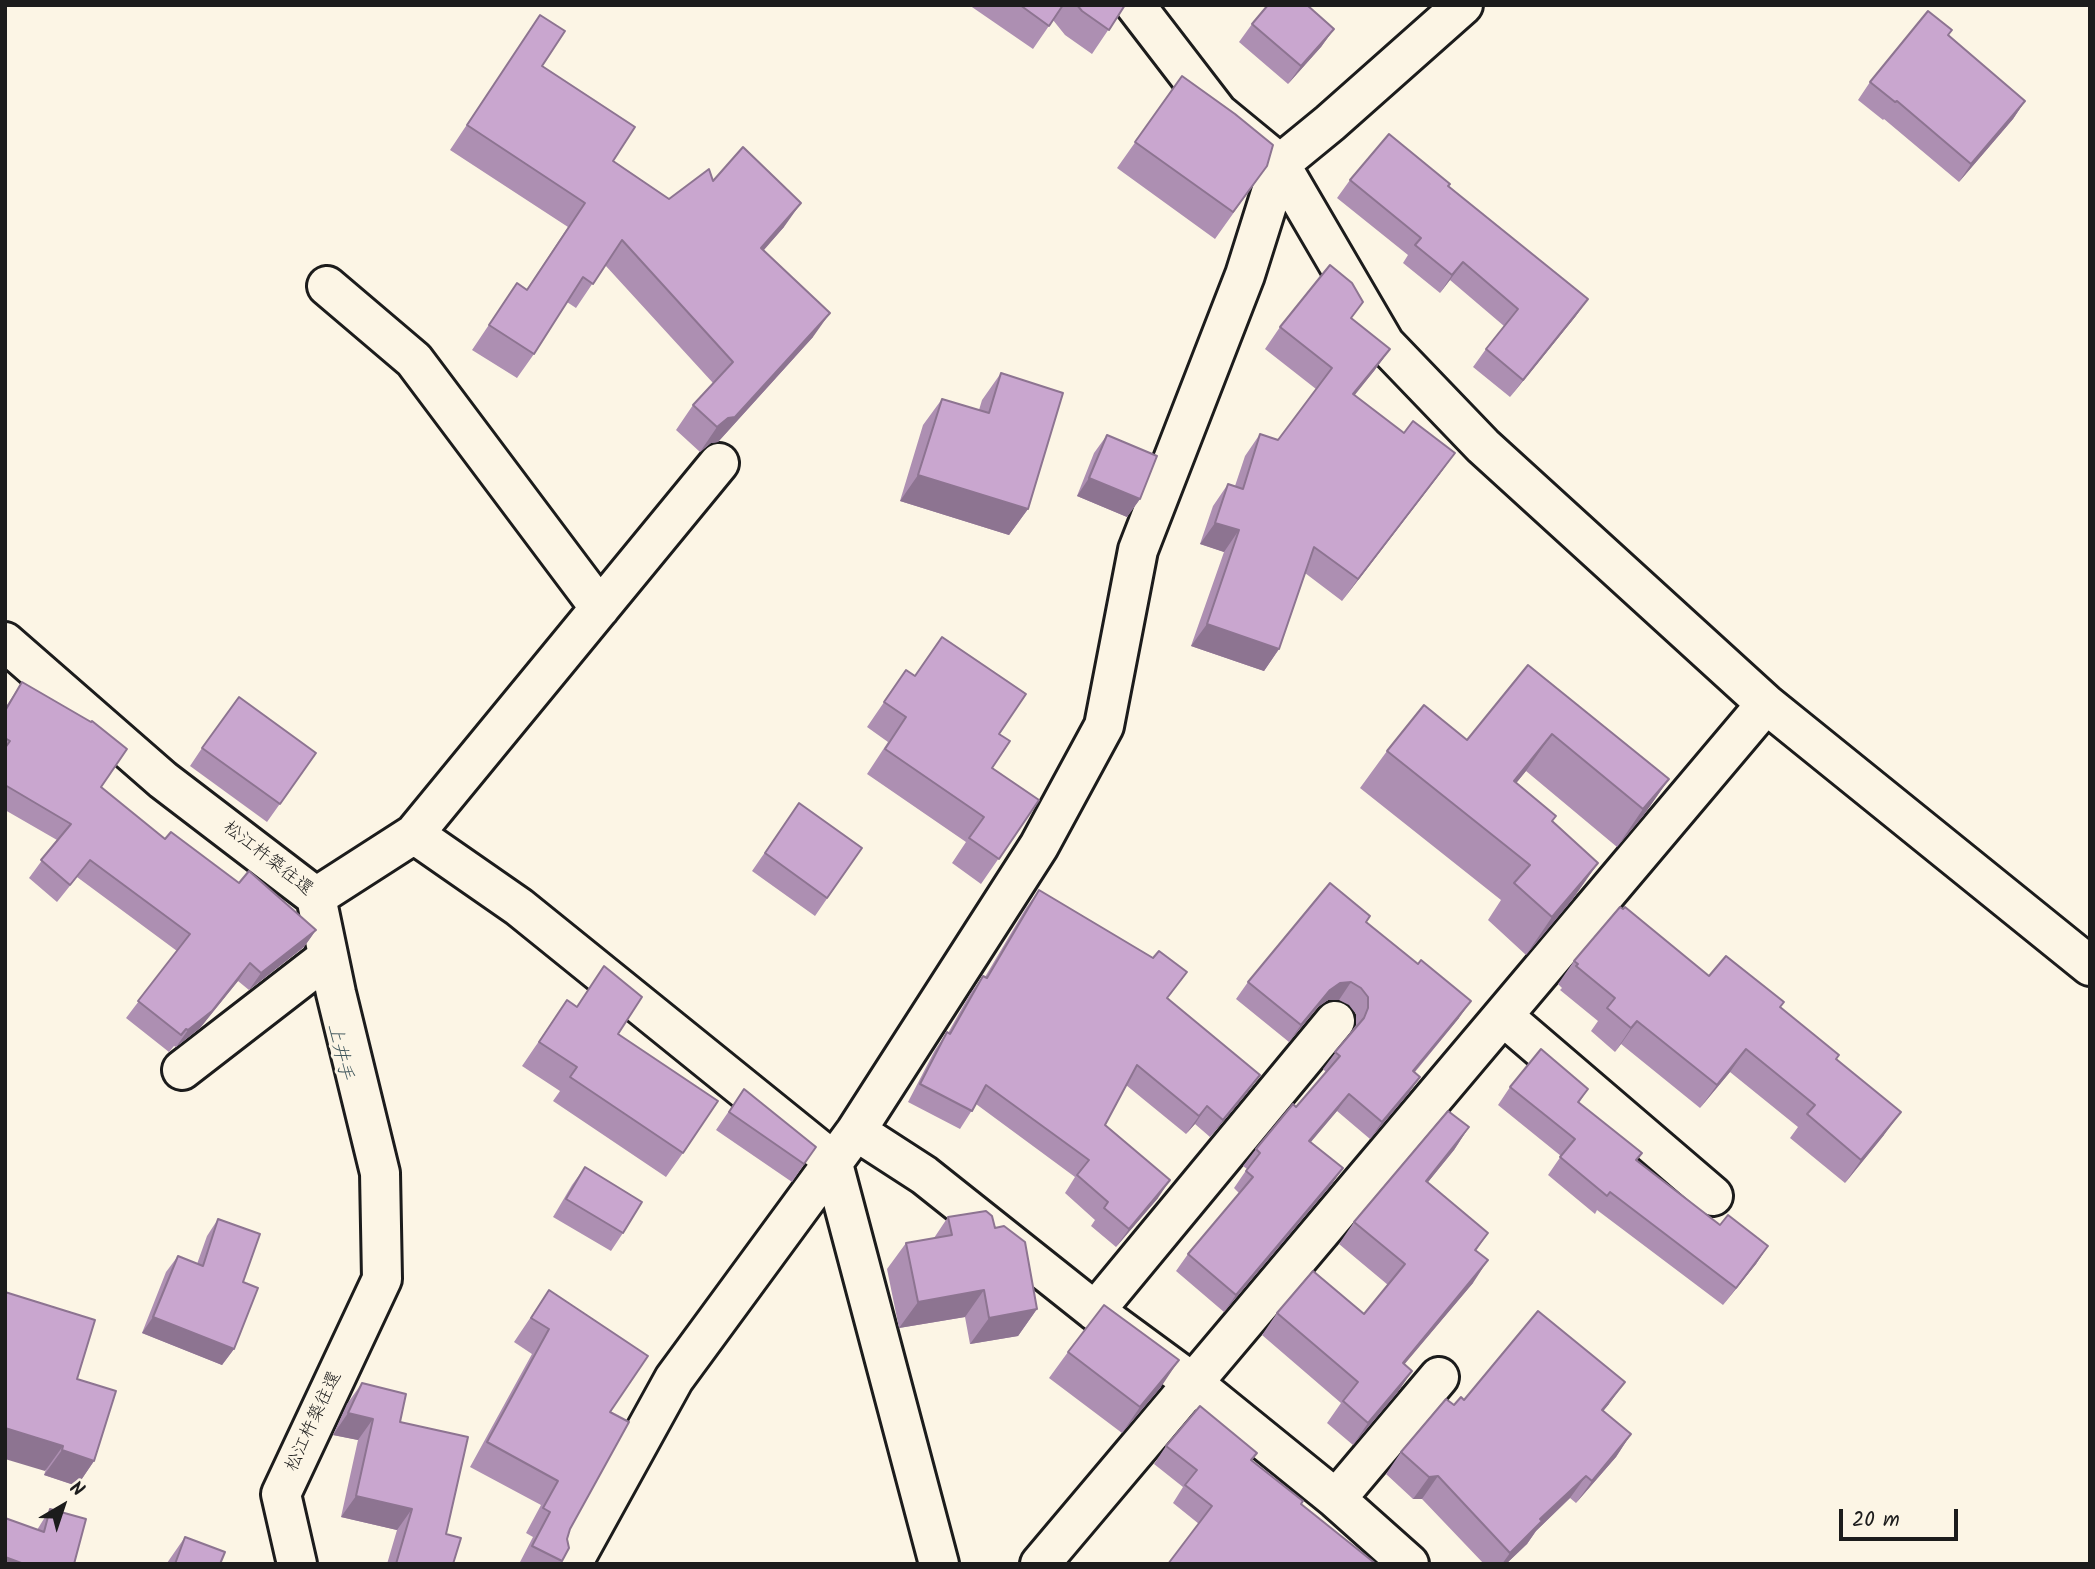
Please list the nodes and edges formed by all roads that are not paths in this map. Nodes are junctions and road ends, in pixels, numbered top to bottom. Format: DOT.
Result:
graph roads {
  1 [pos="1135,5"];
  2 [pos="1463,5"];
  3 [pos="1280,164"];
  4 [pos="327,286"];
  5 [pos="719,463"];
  6 [pos="600,608"];
  7 [pos="5,642"];
  8 [pos="1766,704"];
  9 [pos="414,834"];
  10 [pos="316,897"];
  11 [pos="328,957"];
  12 [pos="2090,966"];
  13 [pos="1503,1016"];
  14 [pos="1335,1021"];
  15 [pos="182,1070"];
  16 [pos="856,1131"];
  17 [pos="832,1160"];
  18 [pos="1713,1196"];
  19 [pos="1095,1311"];
  20 [pos="1439,1377"];
  21 [pos="1193,1383"];
  22 [pos="1336,1499"];
  23 [pos="297,1564"];
  24 [pos="572,1564"];
  25 [pos="939,1564"];
  26 [pos="1040,1564"];
  27 [pos="1409,1564"];
  1 -- 3 [label="street"];
  2 -- 3 [label="street"];
  3 -- 8 [label="street"];
  3 -- 16 [label="street"];
  4 -- 6 [label="street"];
  5 -- 6 [label="street"];
  6 -- 9 [label="street"];
  7 -- 10 [label="street, 松江杵築往還"];
  8 -- 12 [label="street"];
  8 -- 13 [label="street"];
  9 -- 10 [label="street"];
  9 -- 17 [label="street"];
  10 -- 11 [label="street, 松江杵築往還"];
  11 -- 15 [label="street"];
  11 -- 23 [label="street, 松江杵築往還"];
  13 -- 18 [label="street"];
  13 -- 21 [label="street"];
  14 -- 19 [label="street"];
  16 -- 17 [label="street"];
  16 -- 19 [label="street"];
  17 -- 24 [label="street"];
  17 -- 25 [label="street"];
  19 -- 21 [label="street"];
  20 -- 22 [label="street"];
  21 -- 22 [label="street"];
  21 -- 26 [label="street"];
  22 -- 27 [label="street"];
}
